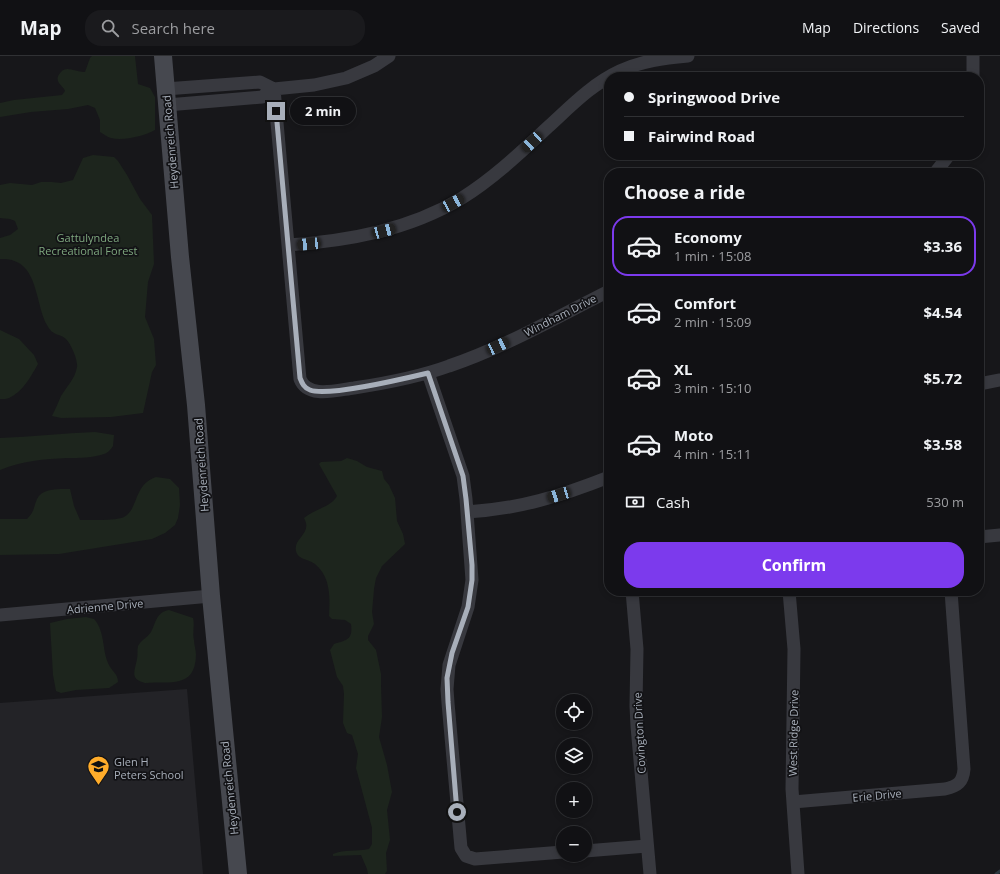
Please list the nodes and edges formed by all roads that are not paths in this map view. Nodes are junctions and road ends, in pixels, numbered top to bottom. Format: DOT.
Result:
graph roads {
  1 [pos="163,56"];
  2 [pos="389,56"];
  3 [pos="688,56"];
  4 [pos="973,56"];
  5 [pos="619,72"];
  6 [pos="973,72"];
  7 [pos="604,80"];
  8 [pos="274,89"];
  9 [pos="166,97"];
  10 [pos="945,160"];
  11 [pos="939,168"];
  12 [pos="288,246"];
  13 [pos="604,293"];
  14 [pos="428,373"];
  15 [pos="1000,380"];
  16 [pos="984,383"];
  17 [pos="604,479"];
  18 [pos="467,512"];
  19 [pos="1000,535"];
  20 [pos="984,537"];
  21 [pos="211,596"];
  22 [pos="632,596"];
  23 [pos="789,596"];
  24 [pos="951,596"];
  25 [pos="0,615"];
  26 [pos="793,802"];
  27 [pos="647,846"];
  28 [pos="592,850"];
  29 [pos="556,853"];
  30 [pos="238,874"];
  31 [pos="650,874"];
  32 [pos="798,874"];
  1 -- 9 [label="street, Heydenreich Road"];
  2 -- 8 [label="street"];
  3 -- 5 [label="street"];
  4 -- 6 [label="street"];
  7 -- 12 [label="street"];
  8 -- 9 [label="street"];
  8 -- 12 [label="street"];
  9 -- 21 [label="street, Heydenreich Road"];
  10 -- 11 [label="street"];
  12 -- 14 [label="street, Windham Drive"];
  13 -- 14 [label="street, Windham Drive"];
  14 -- 18 [label="street"];
  15 -- 16 [label="street"];
  17 -- 18 [label="street"];
  18 -- 29 [label="street"];
  19 -- 20 [label="street"];
  21 -- 25 [label="street, Adrienne Drive"];
  21 -- 30 [label="street, Heydenreich Road"];
  22 -- 27 [label="street, Covington Drive"];
  23 -- 26 [label="street, West Ridge Drive"];
  24 -- 26 [label="street, Erie Drive"];
  26 -- 32 [label="street, West Ridge Drive"];
  27 -- 28 [label="street"];
  27 -- 31 [label="street, Covington Drive"];
}
